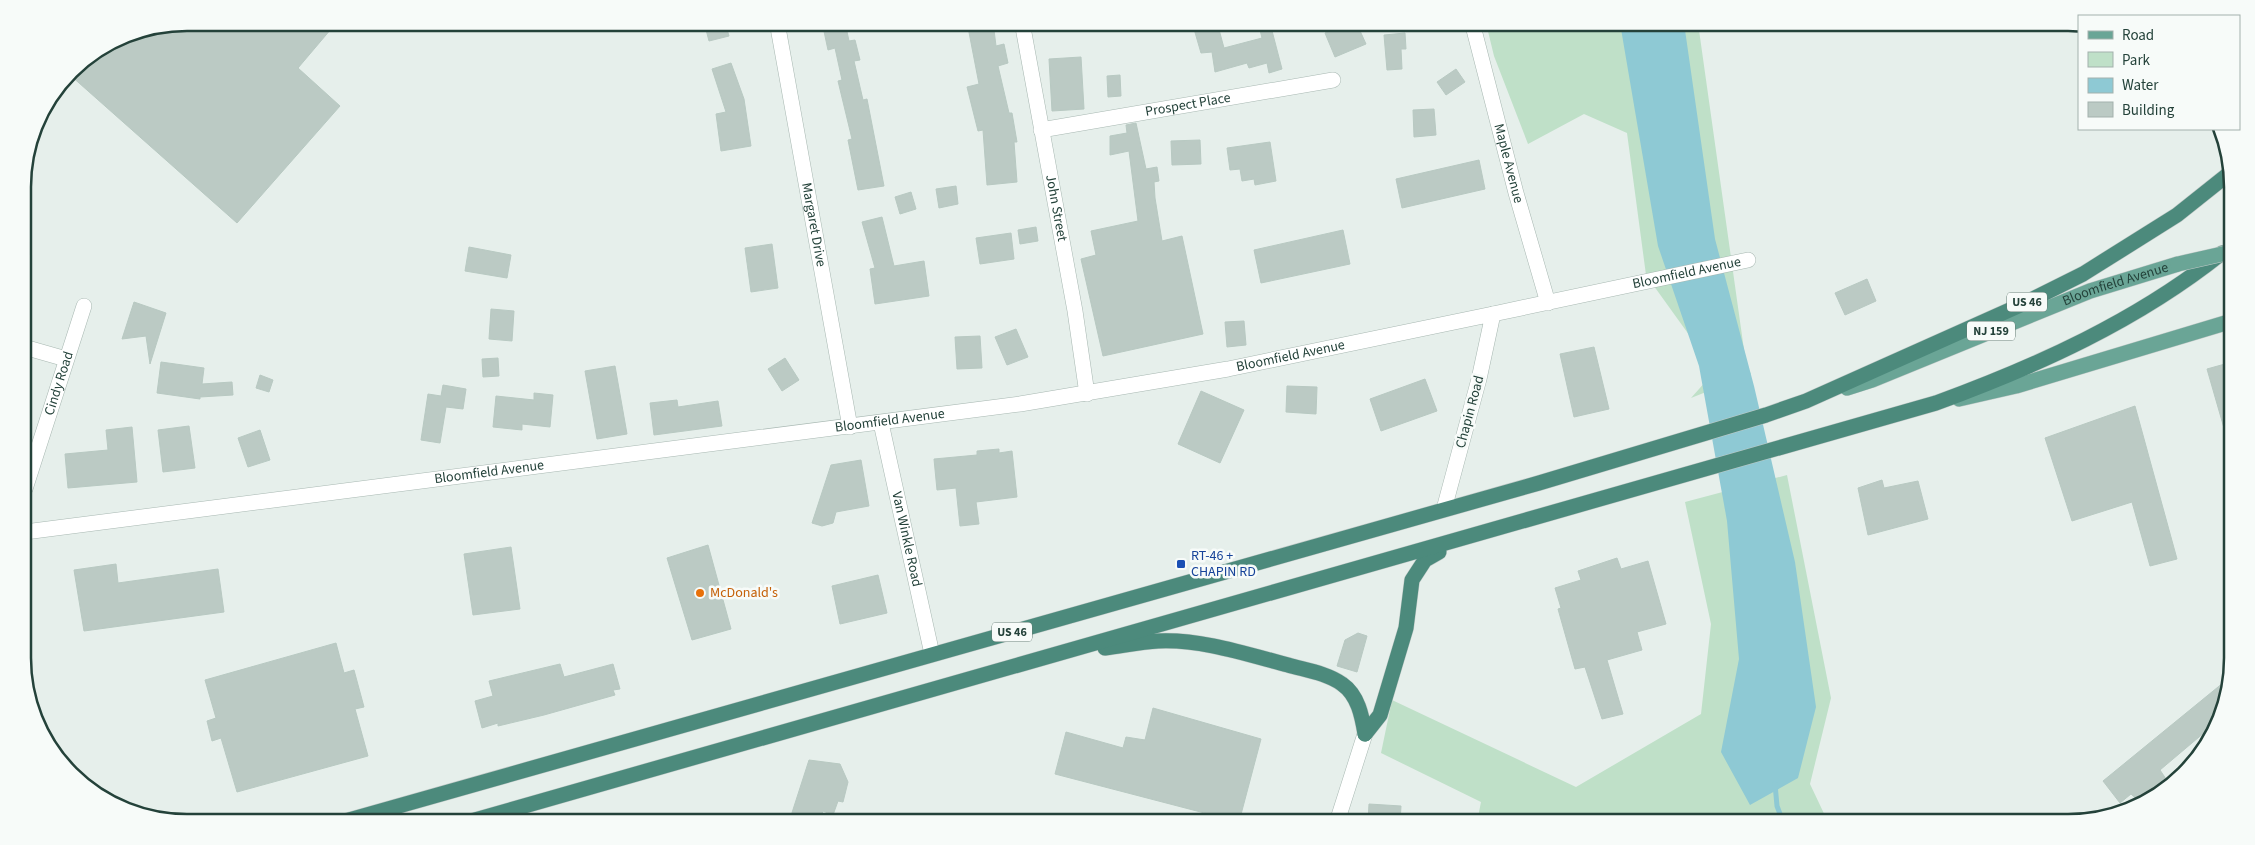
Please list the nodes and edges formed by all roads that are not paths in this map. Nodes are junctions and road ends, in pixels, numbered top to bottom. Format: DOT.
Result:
graph roads {
  1 [pos="779,31"];
  2 [pos="1024,31"];
  3 [pos="1474,31"];
  4 [pos="1333,80"];
  5 [pos="1041,130"];
  6 [pos="2223,178"];
  7 [pos="2224,251"];
  8 [pos="2224,254"];
  9 [pos="1748,260"];
  10 [pos="1548,303"];
  11 [pos="84,306"];
  12 [pos="1493,314"];
  13 [pos="2224,323"];
  14 [pos="32,349"];
  15 [pos="66,359"];
  16 [pos="1087,394"];
  17 [pos="1806,401"];
  18 [pos="1936,403"];
  19 [pos="881,423"];
  20 [pos="850,427"];
  21 [pos="31,466"];
  22 [pos="1444,510"];
  23 [pos="31,531"];
  24 [pos="1463,540"];
  25 [pos="932,654"];
  26 [pos="1052,656"];
  27 [pos="1365,734"];
  28 [pos="1340,813"];
  29 [pos="370,814"];
  30 [pos="497,814"];
  1 -- 20 [label="street, Margaret Drive"];
  2 -- 5 [label="street, John Street"];
  3 -- 10 [label="street, Maple Avenue"];
  4 -- 5 [label="street, Prospect Place"];
  5 -- 16 [label="street, John Street"];
  6 -- 17 [label="highway, US 46"];
  7 -- 18 [label="highway, US 46"];
  8 -- 17 [label="main road, Bloomfield Avenue / NJ 159, bridge"];
  9 -- 10 [label="street, Bloomfield Avenue"];
  10 -- 12 [label="street, Bloomfield Avenue"];
  11 -- 15 [label="street, Cindy Road"];
  12 -- 16 [label="street, Bloomfield Avenue"];
  12 -- 22 [label="street, Chapin Road"];
  13 -- 18 [label="main road"];
  14 -- 15 [label="street"];
  15 -- 21 [label="street, Cindy Road"];
  16 -- 19 [label="street, Bloomfield Avenue"];
  17 -- 22 [label="highway, US 46"];
  18 -- 24 [label="highway, US 46"];
  19 -- 20 [label="street, Bloomfield Avenue"];
  19 -- 25 [label="street, Van Winkle Road"];
  20 -- 23 [label="street, Bloomfield Avenue"];
  22 -- 25 [label="highway, US 46"];
  24 -- 26 [label="highway, US 46"];
  24 -- 27 [label="highway"];
  25 -- 29 [label="highway, US 46"];
  26 -- 27 [label="highway"];
  26 -- 30 [label="highway, US 46"];
  27 -- 28 [label="street"];
}
